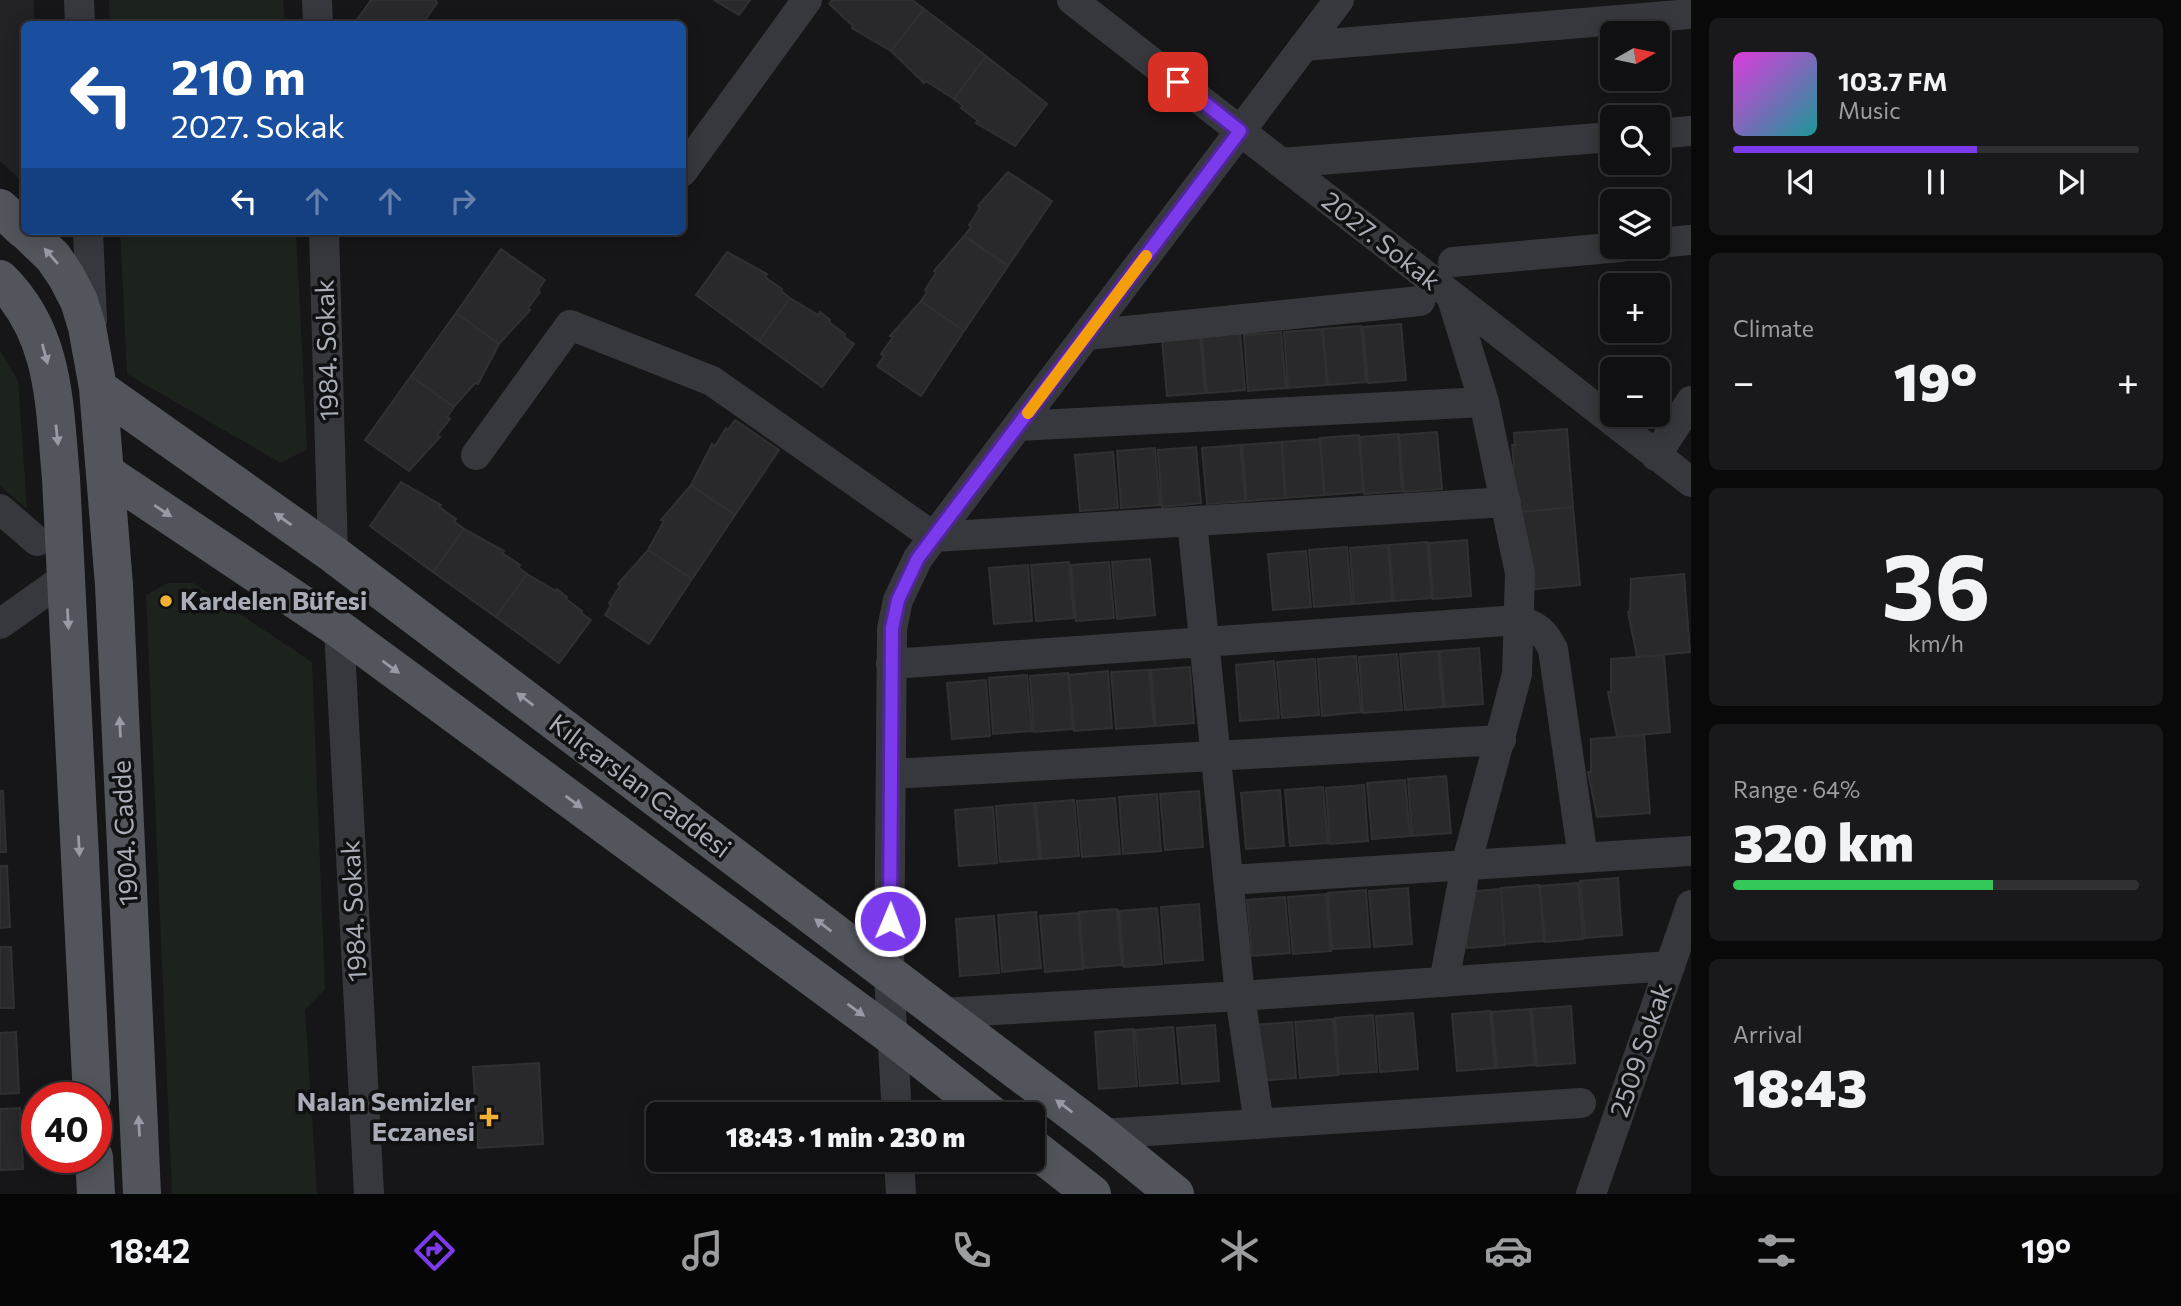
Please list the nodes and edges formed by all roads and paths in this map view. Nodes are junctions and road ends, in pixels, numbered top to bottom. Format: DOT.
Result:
graph roads {
  1 [pos="79,0"];
  2 [pos="317,0"];
  3 [pos="807,0"];
  4 [pos="1339,0"];
  5 [pos="1091,6"];
  6 [pos="1691,14"];
  7 [pos="80,21"];
  8 [pos="318,21"];
  9 [pos="1304,46"];
  10 [pos="1240,131"];
  11 [pos="1691,131"];
  12 [pos="1670,133"];
  13 [pos="1600,138"];
  14 [pos="1281,163"];
  15 [pos="686,166"];
  16 [pos="0,208"];
  17 [pos="21,226"];
  18 [pos="30,235"];
  19 [pos="88,235"];
  20 [pos="324,235"];
  21 [pos="1691,240"];
  22 [pos="1670,242"];
  23 [pos="1600,249"];
  24 [pos="1453,262"];
  25 [pos="0,279"];
  26 [pos="1451,295"];
  27 [pos="1420,301"];
  28 [pos="1087,335"];
  29 [pos="96,373"];
  30 [pos="52,391"];
  31 [pos="1691,401"];
  32 [pos="1484,402"];
  33 [pos="1018,426"];
  34 [pos="476,455"];
  35 [pos="1656,456"];
  36 [pos="106,473"];
  37 [pos="61,478"];
  38 [pos="1691,482"];
  39 [pos="1506,502"];
  40 [pos="0,509"];
  41 [pos="1192,522"];
  42 [pos="934,537"];
  43 [pos="37,541"];
  44 [pos="333,554"];
  45 [pos="66,577"];
  46 [pos="1519,621"];
  47 [pos="0,624"];
  48 [pos="339,629"];
  49 [pos="1205,642"];
  50 [pos="891,664"];
  51 [pos="1501,740"];
  52 [pos="1216,756"];
  53 [pos="891,774"];
  54 [pos="1691,851"];
  55 [pos="1583,858"];
  56 [pos="1466,865"];
  57 [pos="1229,880"];
  58 [pos="1691,905"];
  59 [pos="1670,967"];
  60 [pos="889,976"];
  61 [pos="1444,982"];
  62 [pos="1240,996"];
  63 [pos="941,1013"];
  64 [pos="893,1037"];
  65 [pos="91,1082"];
  66 [pos="896,1102"];
  67 [pos="976,1102"];
  68 [pos="1581,1103"];
  69 [pos="1259,1124"];
  70 [pos="1101,1134"];
  71 [pos="1045,1157"];
  72 [pos="900,1172"];
  73 [pos="95,1173"];
  74 [pos="96,1194"];
  75 [pos="142,1194"];
  76 [pos="369,1194"];
  77 [pos="901,1194"];
  78 [pos="1092,1194"];
  79 [pos="1175,1194"];
  80 [pos="1591,1194"];
  1 -- 7 [label="street"];
  2 -- 8 [label="street"];
  3 -- 15 [label="street"];
  4 -- 9 [label="street"];
  5 -- 10 [label="street, 2027. Sokak"];
  6 -- 9 [label="street"];
  9 -- 10 [label="street"];
  10 -- 14 [label="street, 2027. Sokak"];
  10 -- 28 [label="street"];
  11 -- 12 [label="street"];
  13 -- 14 [label="street"];
  14 -- 26 [label="street, 2027. Sokak"];
  16 -- 17 [label="main road, 1904. Cadde"];
  29 -- 18 [label="main road, 1904. Cadde, one-way"];
  19 -- 29 [label="street"];
  20 -- 44 [label="street, 1984. Sokak"];
  21 -- 22 [label="street"];
  23 -- 24 [label="street"];
  25 -- 30 [label="main road, 1904. Cadde, one-way"];
  26 -- 32 [label="street"];
  26 -- 35 [label="street, 2027. Sokak"];
  27 -- 28 [label="street"];
  28 -- 33 [label="street"];
  29 -- 30 [label="main road"];
  29 -- 36 [label="main road, 1904. Cadde"];
  44 -- 29 [label="main road, Kılıçarslan Caddesi, one-way"];
  30 -- 37 [label="main road, 1904. Cadde, one-way"];
  31 -- 35 [label="street"];
  32 -- 33 [label="street"];
  32 -- 39 [label="street"];
  33 -- 42 [label="street"];
  34 -- 42 [label="street"];
  35 -- 38 [label="street, 2027. Sokak"];
  36 -- 37 [label="main road"];
  36 -- 48 [label="main road, Kılıçarslan Caddesi, one-way"];
  75 -- 36 [label="main road, 1904. Cadde, one-way"];
  37 -- 45 [label="main road, 1904. Cadde"];
  39 -- 41 [label="street"];
  39 -- 46 [label="street"];
  40 -- 43 [label="street"];
  41 -- 42 [label="street"];
  41 -- 49 [label="street"];
  42 -- 50 [label="street"];
  60 -- 44 [label="main road, Kılıçarslan Caddesi, one-way"];
  45 -- 47 [label="street"];
  45 -- 65 [label="main road, 1904. Cadde, one-way"];
  46 -- 49 [label="street"];
  46 -- 51 [label="street"];
  46 -- 55 [label="street"];
  48 -- 64 [label="main road, Kılıçarslan Caddesi, one-way"];
  48 -- 76 [label="street, 1984. Sokak"];
  49 -- 50 [label="street"];
  49 -- 52 [label="street"];
  50 -- 53 [label="street"];
  51 -- 52 [label="street"];
  51 -- 56 [label="street"];
  52 -- 53 [label="street"];
  52 -- 57 [label="street"];
  53 -- 60 [label="street"];
  54 -- 55 [label="street"];
  55 -- 56 [label="street"];
  56 -- 57 [label="street"];
  56 -- 61 [label="street"];
  57 -- 62 [label="street"];
  58 -- 59 [label="street, 2509 Sokak"];
  59 -- 61 [label="street"];
  59 -- 80 [label="street, 2509 Sokak"];
  60 -- 63 [label="main road, Kılıçarslan Caddesi"];
  60 -- 64 [label="street"];
  61 -- 62 [label="street"];
  62 -- 63 [label="street"];
  62 -- 69 [label="street"];
  70 -- 63 [label="main road, Kılıçarslan Caddesi, one-way"];
  64 -- 66 [label="street"];
  64 -- 67 [label="main road, Kılıçarslan Caddesi"];
  68 -- 69 [label="street"];
  69 -- 70 [label="street"];
  70 -- 79 [label="main road, Kılıçarslan Caddesi"];
  71 -- 78 [label="main road"];
  72 -- 77 [label="street"];
  73 -- 74 [label="main road"];
}
